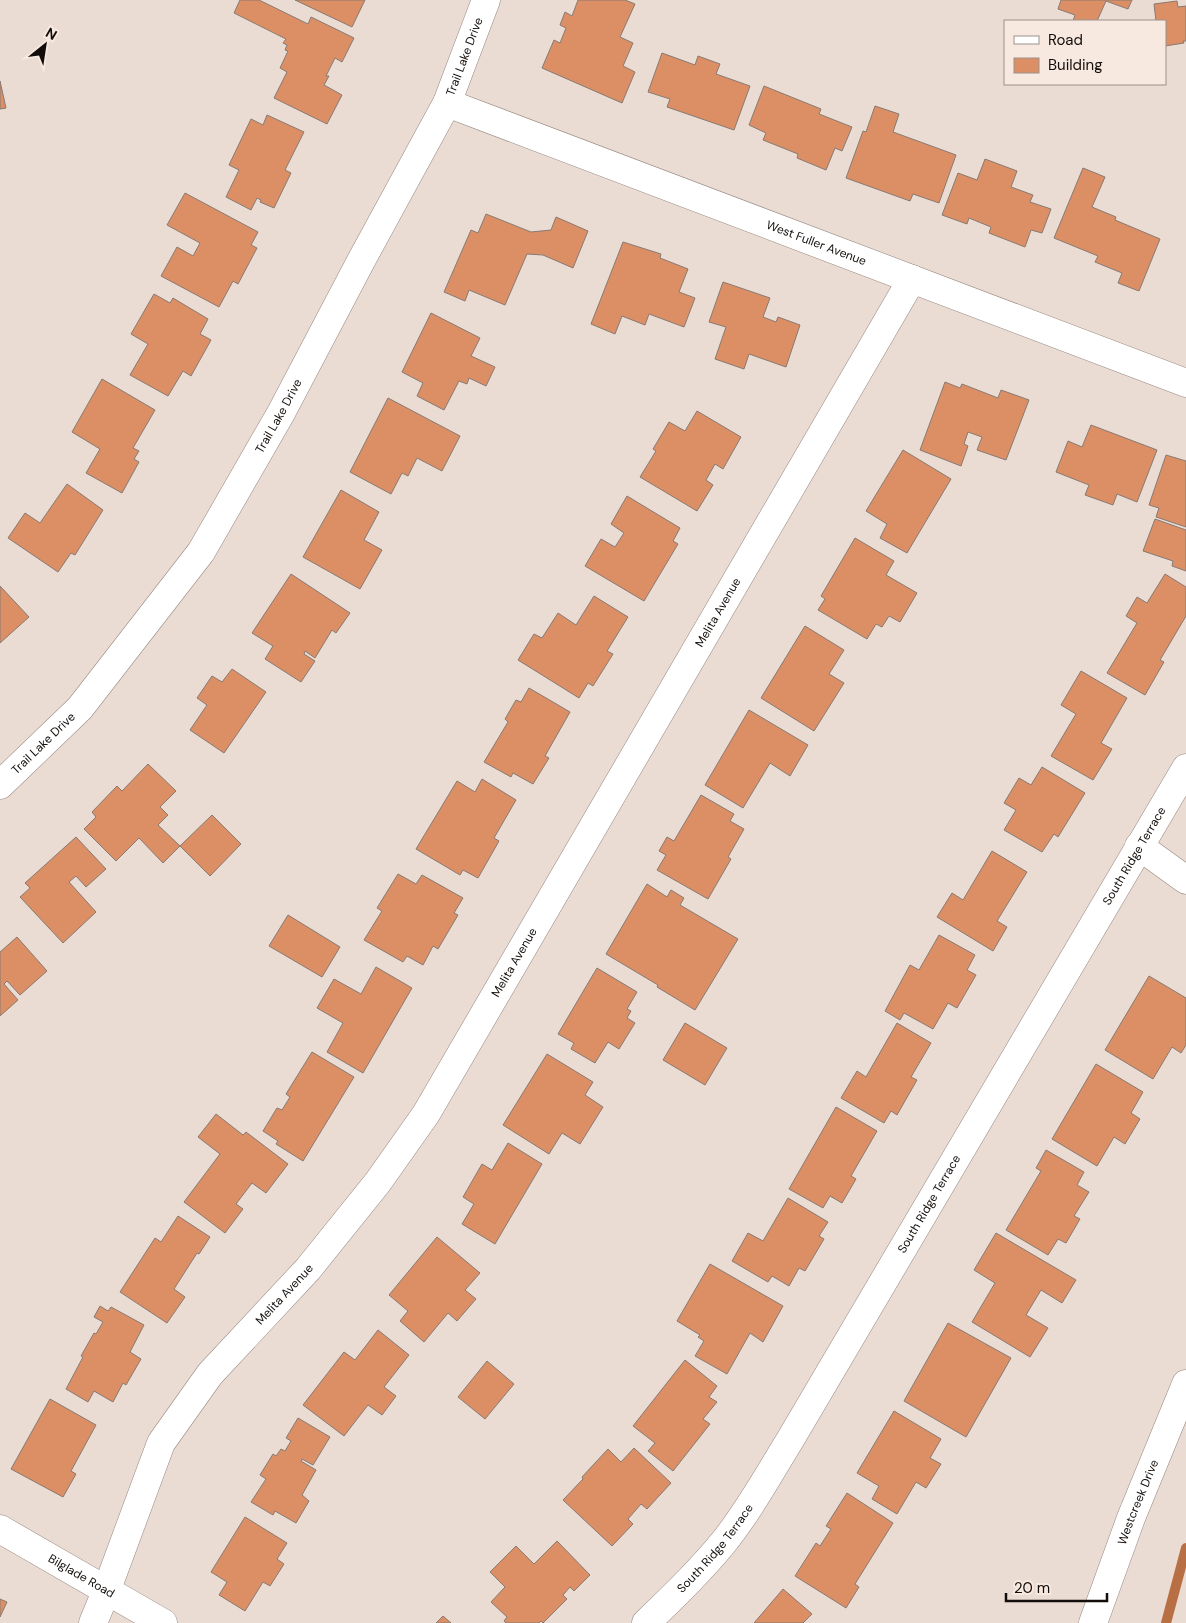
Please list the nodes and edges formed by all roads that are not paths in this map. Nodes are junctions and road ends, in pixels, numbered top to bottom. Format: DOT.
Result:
graph roads {
  1 [pos="486,0"];
  2 [pos="447,103"];
  3 [pos="912,279"];
  4 [pos="1186,383"];
  5 [pos="1186,768"];
  6 [pos="0,785"];
  7 [pos="1139,846"];
  8 [pos="1186,880"];
  9 [pos="1186,1384"];
  10 [pos="0,1529"];
  11 [pos="107,1590"];
  12 [pos="92,1623"];
  13 [pos="163,1623"];
  14 [pos="646,1623"];
  15 [pos="1093,1623"];
  1 -- 2 [label="street, Trail Lake Drive"];
  2 -- 3 [label="street, West Fuller Avenue"];
  2 -- 6 [label="street, Trail Lake Drive"];
  3 -- 4 [label="street, West Fuller Avenue"];
  3 -- 11 [label="street, Melita Avenue"];
  5 -- 7 [label="street, South Ridge Terrace"];
  7 -- 8 [label="street"];
  7 -- 14 [label="street, South Ridge Terrace"];
  9 -- 15 [label="street, Westcreek Drive"];
  10 -- 11 [label="street, Bilglade Road"];
  11 -- 12 [label="street, Melita Avenue"];
  11 -- 13 [label="street, Bilglade Road"];
}
